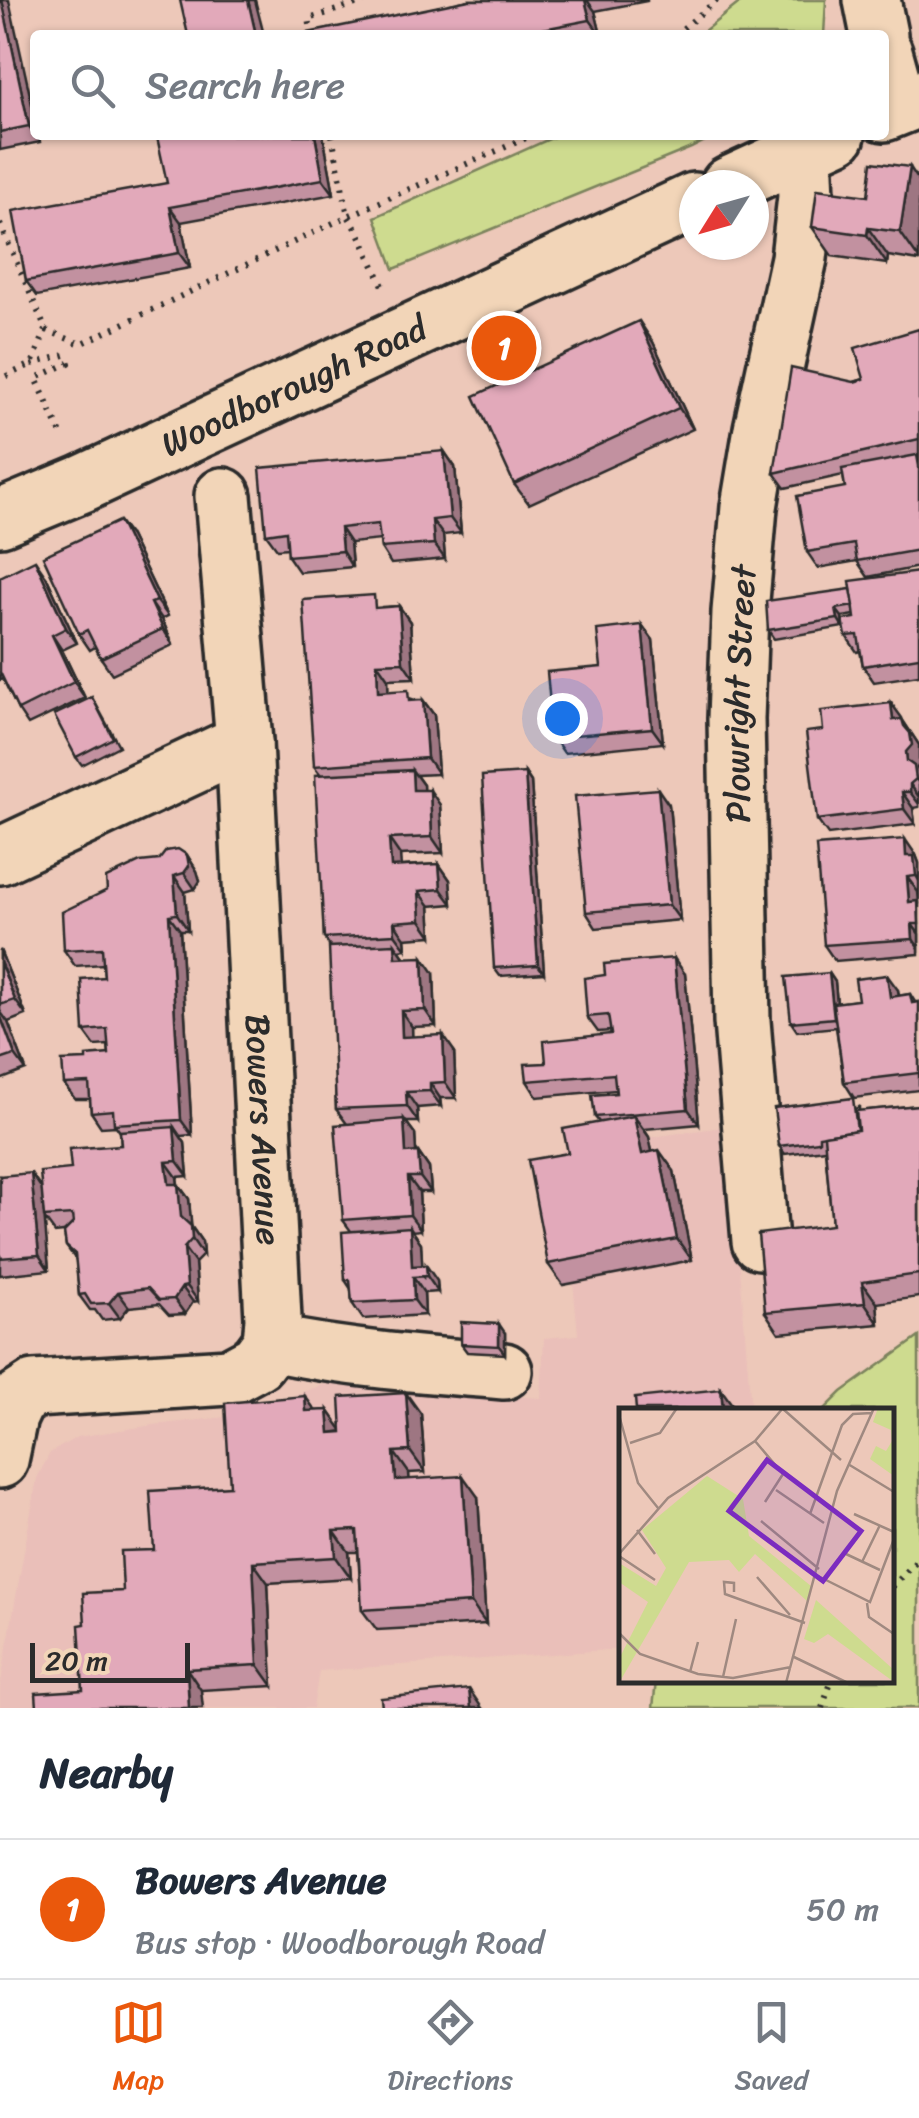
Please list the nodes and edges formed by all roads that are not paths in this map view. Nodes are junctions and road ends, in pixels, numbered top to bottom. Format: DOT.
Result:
graph roads {
  1 [pos="872,0"];
  2 [pos="878,30"];
  3 [pos="889,69"];
  4 [pos="900,106"];
  5 [pos="820,143"];
  6 [pos="761,170"];
  7 [pos="679,208"];
  8 [pos="223,496"];
  9 [pos="0,518"];
  10 [pos="244,742"];
  11 [pos="0,856"];
  12 [pos="760,1241"];
  13 [pos="271,1344"];
  14 [pos="476,1378"];
  15 [pos="0,1460"];
  1 -- 2 [label="street"];
  3 -- 4 [label="street"];
  5 -- 6 [label="street"];
  5 -- 12 [label="street, Plowright Street"];
  7 -- 9 [label="street, Woodborough Road"];
  8 -- 10 [label="street, Bowers Avenue"];
  10 -- 11 [label="street"];
  10 -- 13 [label="street, Bowers Avenue"];
  13 -- 14 [label="street"];
  13 -- 15 [label="street"];
}
